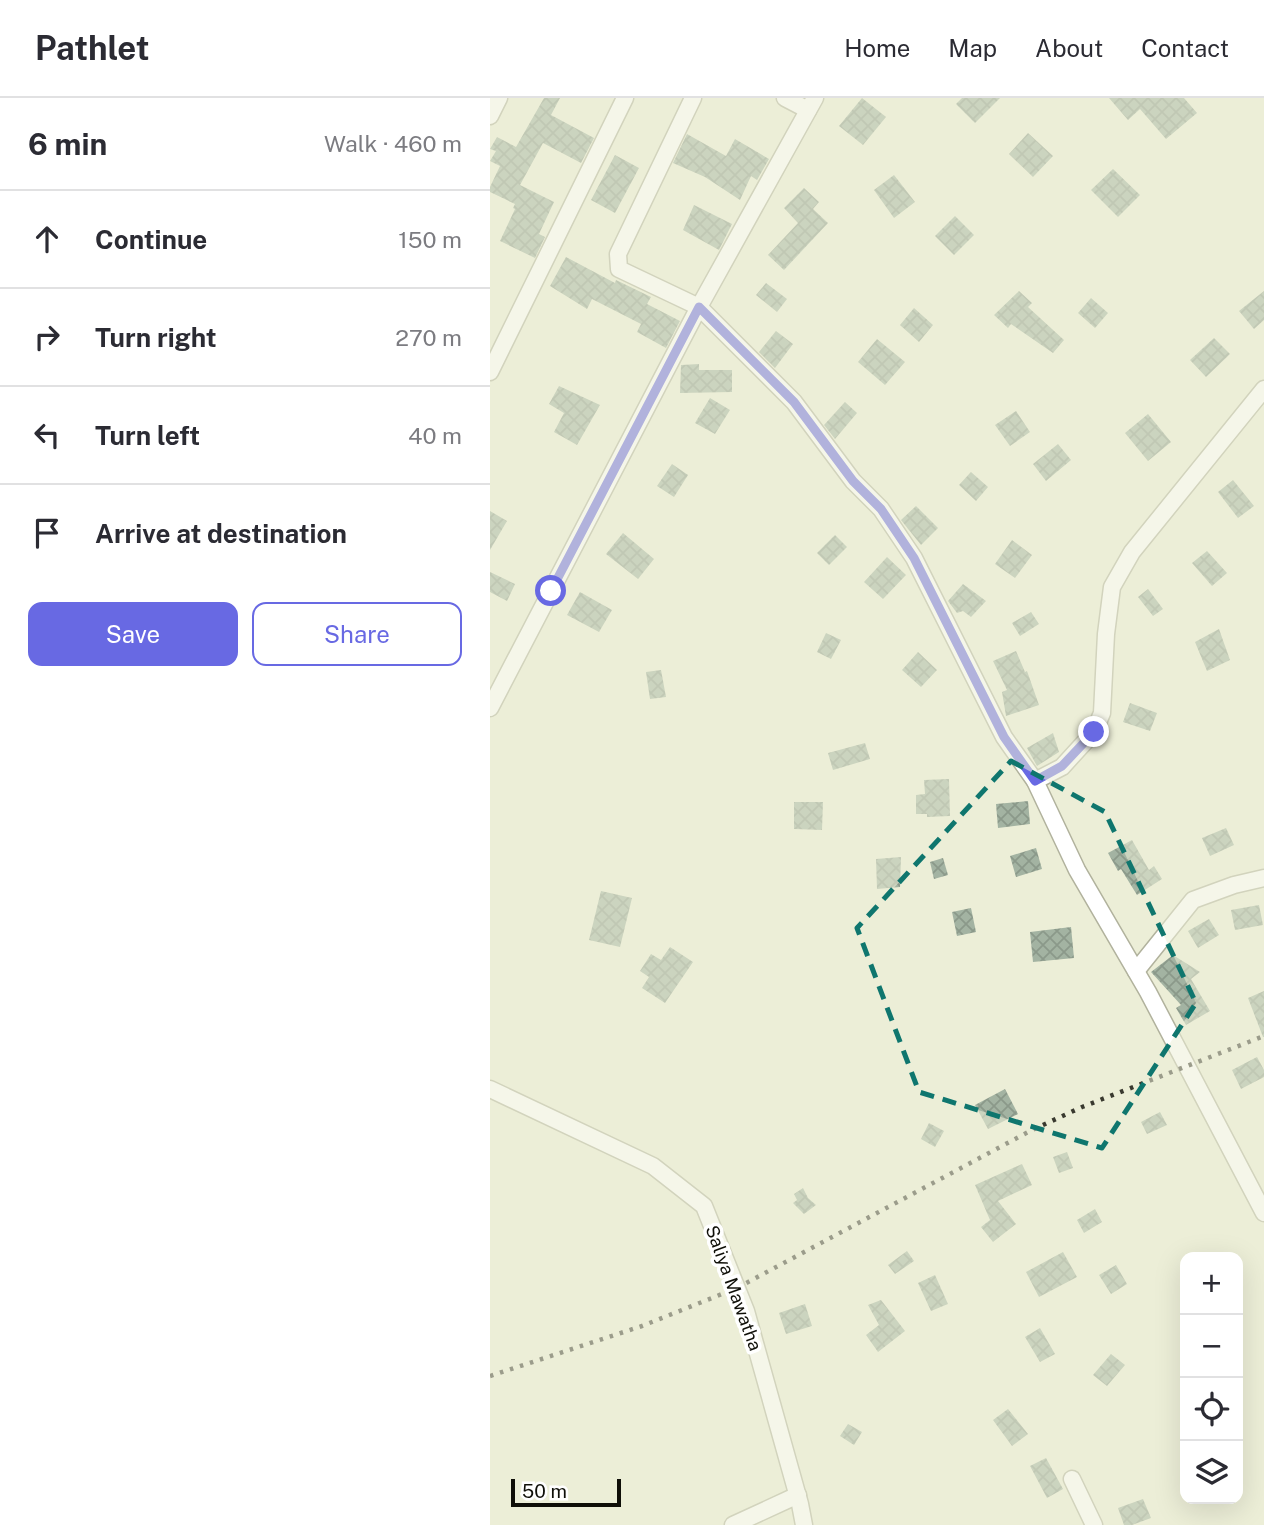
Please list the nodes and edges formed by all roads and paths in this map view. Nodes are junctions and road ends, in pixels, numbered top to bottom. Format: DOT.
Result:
graph roads {
  1 [pos="499,98"];
  2 [pos="625,98"];
  3 [pos="693,98"];
  4 [pos="785,98"];
  5 [pos="811,104"];
  6 [pos="490,116"];
  7 [pos="699,307"];
  8 [pos="490,372"];
  9 [pos="1264,389"];
  10 [pos="490,708"];
  11 [pos="1035,781"];
  12 [pos="1264,878"];
  13 [pos="1136,971"];
  14 [pos="490,1089"];
  15 [pos="1264,1213"];
  16 [pos="1072,1479"];
  17 [pos="797,1494"];
  18 [pos="733,1525"];
  19 [pos="804,1525"];
  20 [pos="1094,1525"];
  1 -- 6 [label="street"];
  2 -- 8 [label="street"];
  3 -- 7 [label="street"];
  4 -- 5 [label="street"];
  5 -- 7 [label="street"];
  7 -- 10 [label="street"];
  7 -- 11 [label="street"];
  9 -- 11 [label="street"];
  11 -- 13 [label="street"];
  12 -- 13 [label="street"];
  13 -- 15 [label="street"];
  14 -- 17 [label="street, Saliya Mawatha"];
  16 -- 20 [label="street"];
  17 -- 18 [label="street"];
  17 -- 19 [label="street, Saliya Mawatha"];
}
